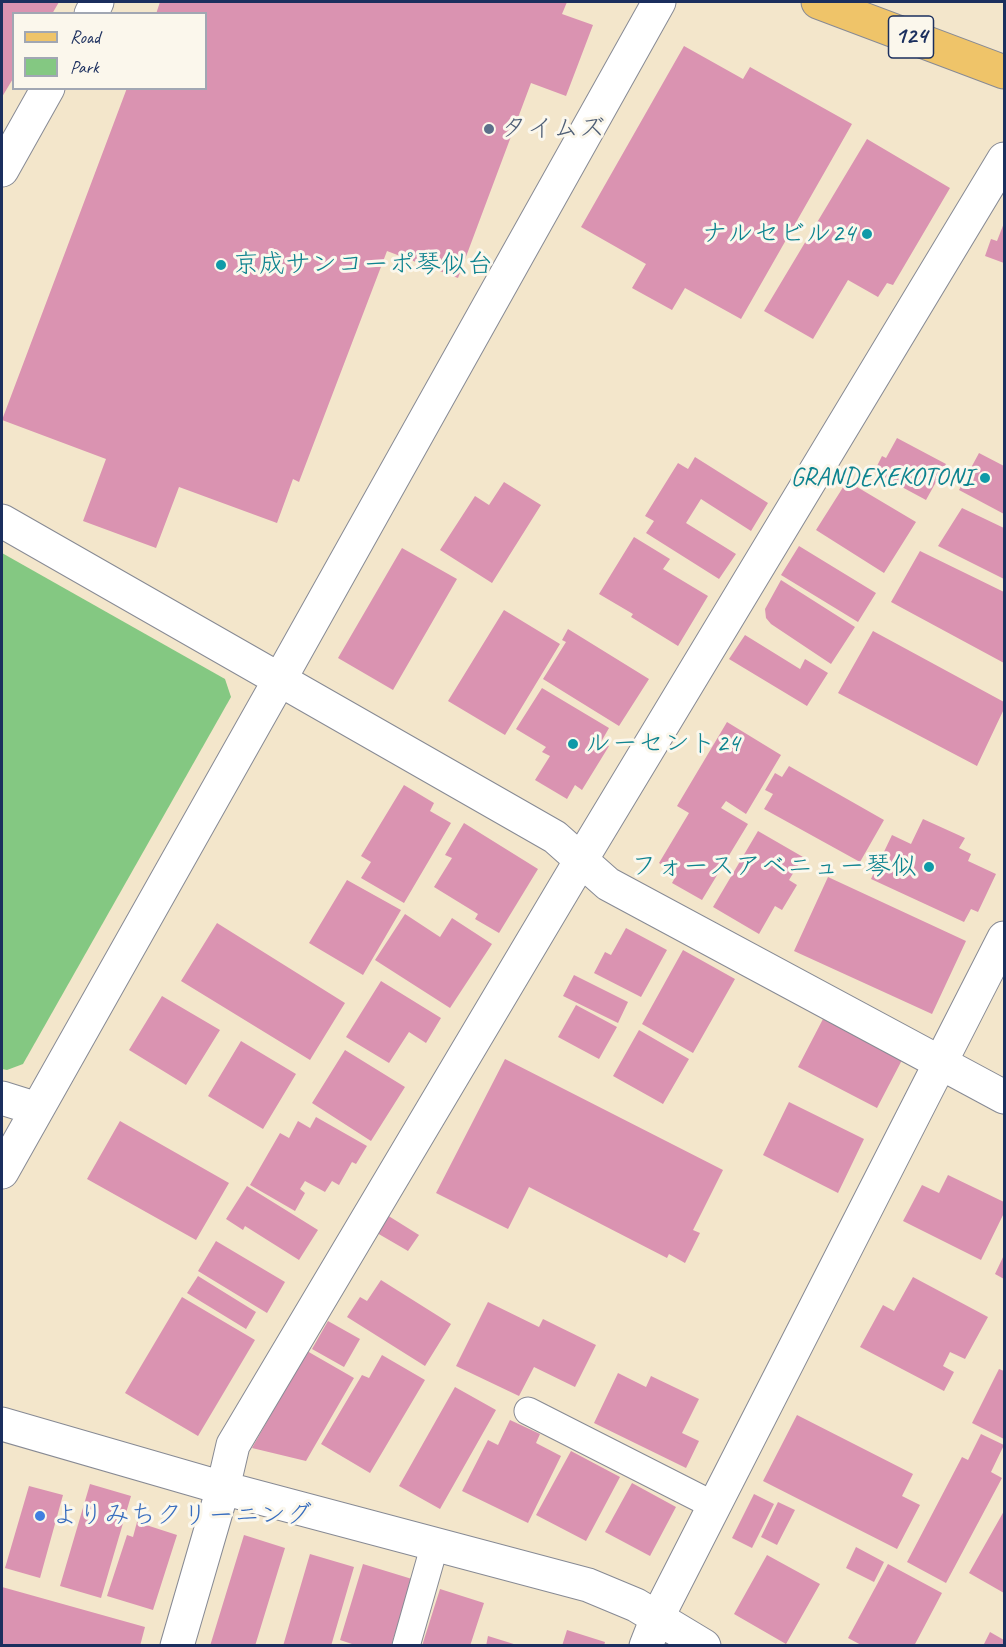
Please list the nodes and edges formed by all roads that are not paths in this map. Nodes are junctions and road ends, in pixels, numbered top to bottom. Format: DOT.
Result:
graph roads {
  1 [pos="659,2"];
  2 [pos="818,2"];
  3 [pos="1005,72"];
  4 [pos="47,90"];
  5 [pos="1005,159"];
  6 [pos="2,170"];
  7 [pos="2,521"];
  8 [pos="280,679"];
  9 [pos="580,860"];
  10 [pos="1005,938"];
  11 [pos="941,1063"];
  12 [pos="1005,1097"];
  13 [pos="2,1098"];
  14 [pos="37,1109"];
  15 [pos="2,1172"];
  16 [pos="528,1410"];
  17 [pos="2,1424"];
  18 [pos="223,1488"];
  19 [pos="715,1506"];
  20 [pos="435,1544"];
  21 [pos="652,1632"];
  22 [pos="177,1646"];
  23 [pos="406,1646"];
  24 [pos="704,1646"];
  1 -- 8 [label="street"];
  2 -- 3 [label="main road, 124"];
  4 -- 6 [label="street"];
  5 -- 9 [label="street"];
  7 -- 8 [label="street"];
  8 -- 9 [label="street"];
  8 -- 14 [label="street"];
  9 -- 11 [label="street"];
  9 -- 18 [label="street"];
  10 -- 11 [label="street"];
  11 -- 12 [label="street"];
  11 -- 19 [label="street"];
  13 -- 14 [label="street"];
  14 -- 15 [label="street"];
  16 -- 19 [label="lane"];
  17 -- 18 [label="street"];
  18 -- 20 [label="street"];
  18 -- 22 [label="street"];
  19 -- 21 [label="street"];
  20 -- 21 [label="street"];
  20 -- 23 [label="lane"];
  21 -- 24 [label="street"];
}
